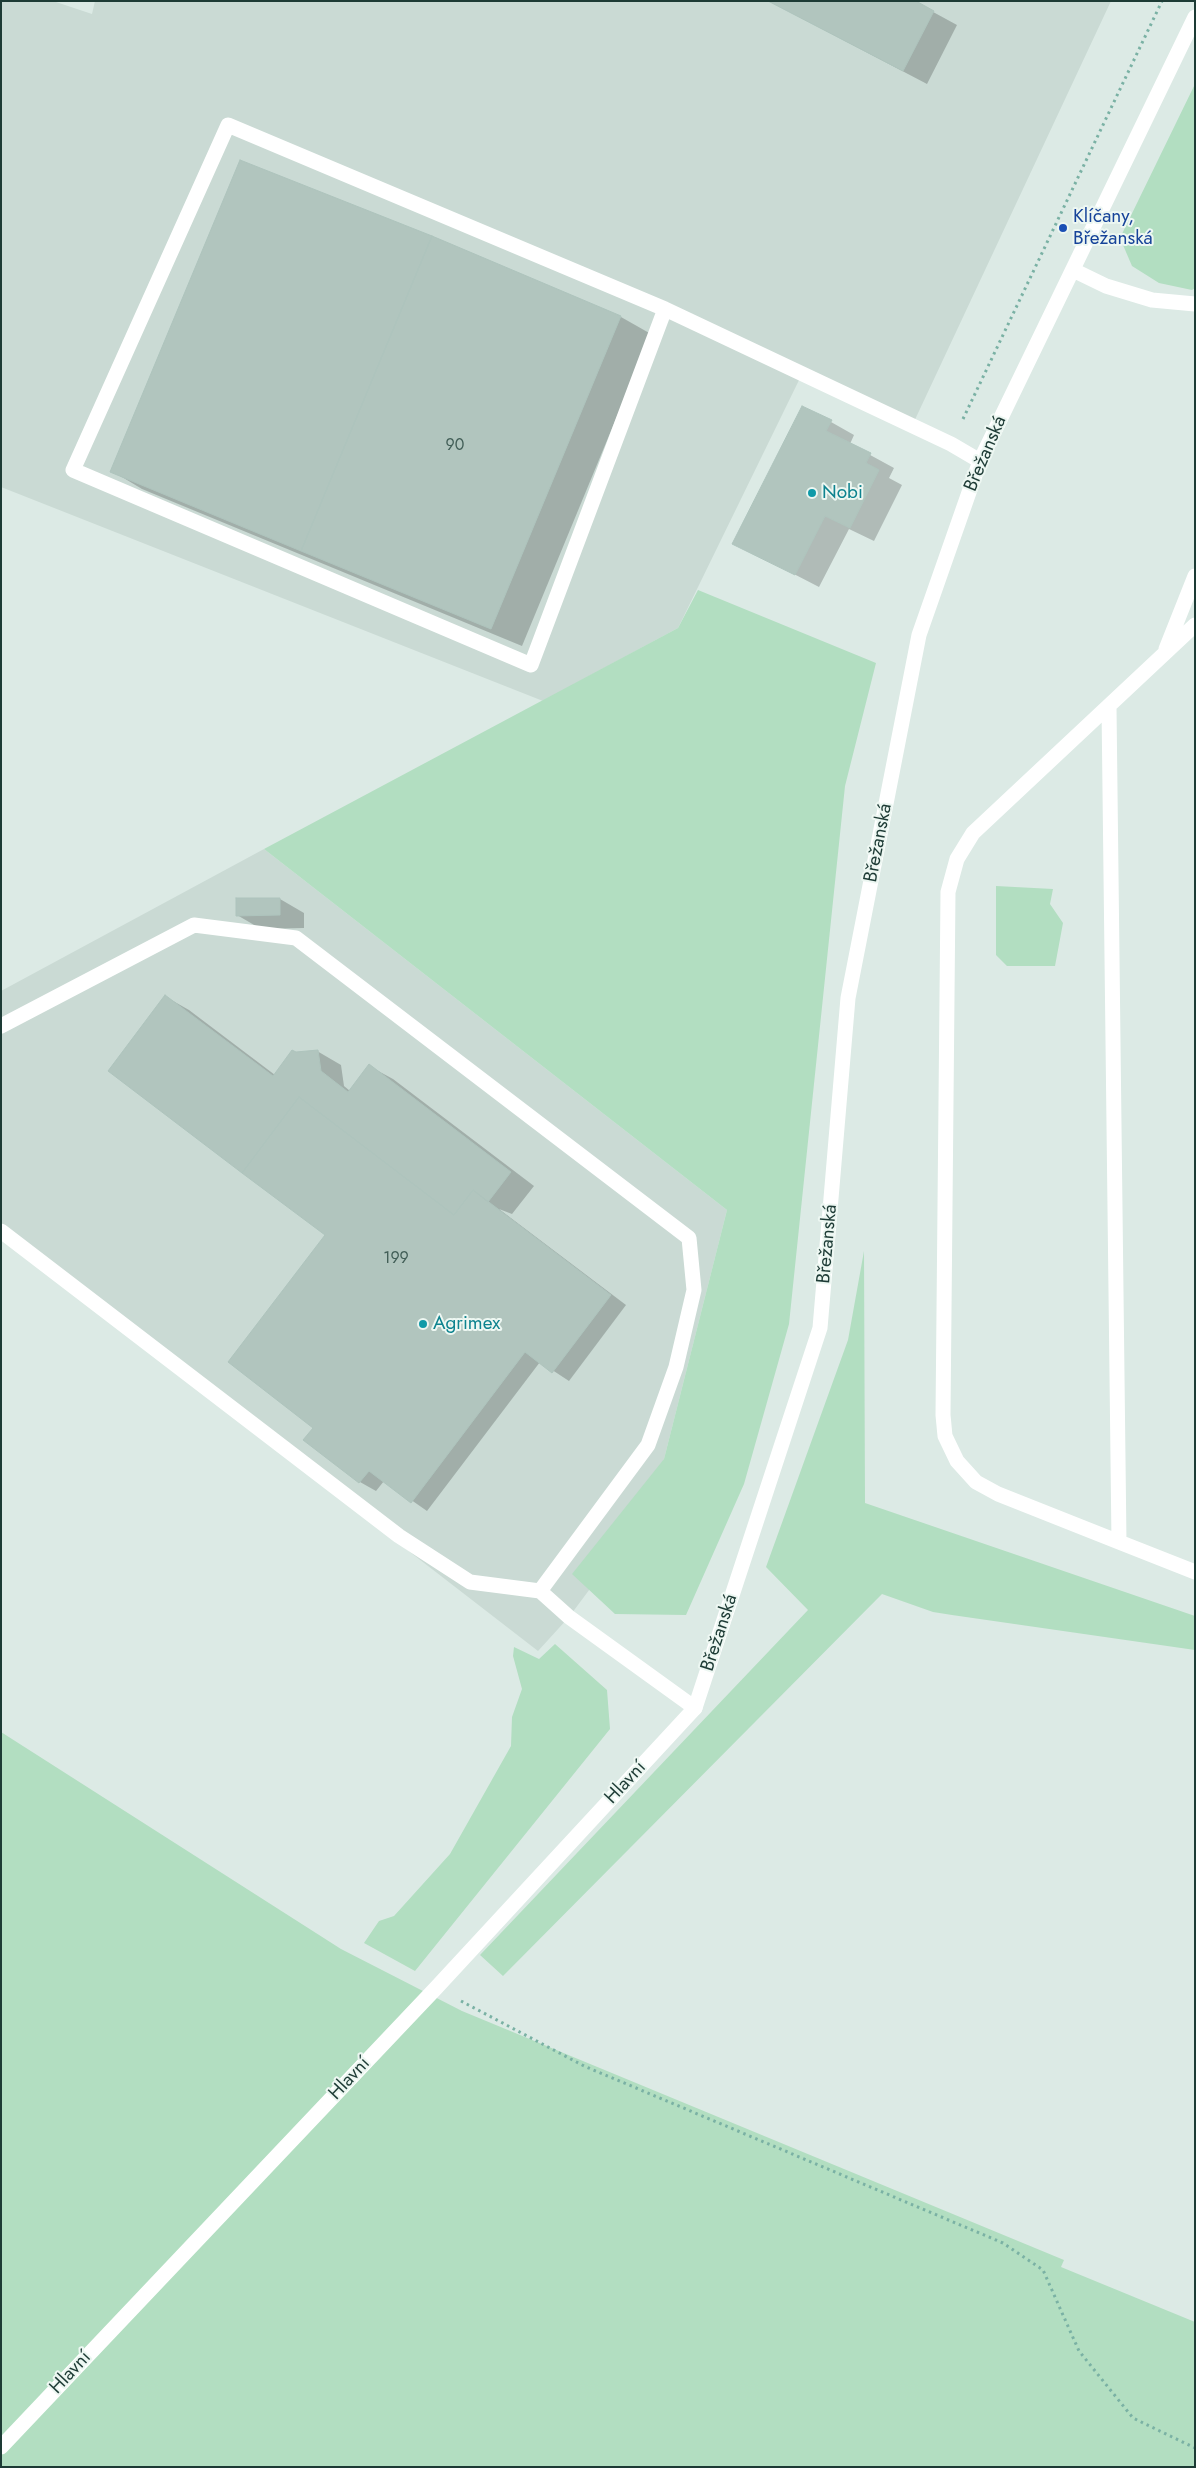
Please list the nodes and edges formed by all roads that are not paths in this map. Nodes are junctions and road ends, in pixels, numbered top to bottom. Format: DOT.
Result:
graph roads {
  1 [pos="1195,17"];
  2 [pos="1073,270"];
  3 [pos="1195,304"];
  4 [pos="665,309"];
  5 [pos="980,461"];
  6 [pos="1195,576"];
  7 [pos="1195,625"];
  8 [pos="1164,654"];
  9 [pos="1109,707"];
  10 [pos="1,1026"];
  11 [pos="1,1231"];
  12 [pos="1119,1542"];
  13 [pos="1195,1572"];
  14 [pos="540,1591"];
  15 [pos="695,1708"];
  16 [pos="1,2447"];
  1 -- 2 [label="street, Břežanská"];
  2 -- 3 [label="street"];
  2 -- 5 [label="street, Břežanská"];
  4 -- 4 [label="street"];
  4 -- 5 [label="street"];
  5 -- 15 [label="street, Břežanská"];
  6 -- 8 [label="street"];
  7 -- 8 [label="street"];
  8 -- 9 [label="street"];
  9 -- 12 [label="street"];
  9 -- 12 [label="street"];
  10 -- 14 [label="street"];
  11 -- 14 [label="street"];
  12 -- 13 [label="street"];
  14 -- 15 [label="street"];
  15 -- 16 [label="street, Hlavní"];
}
